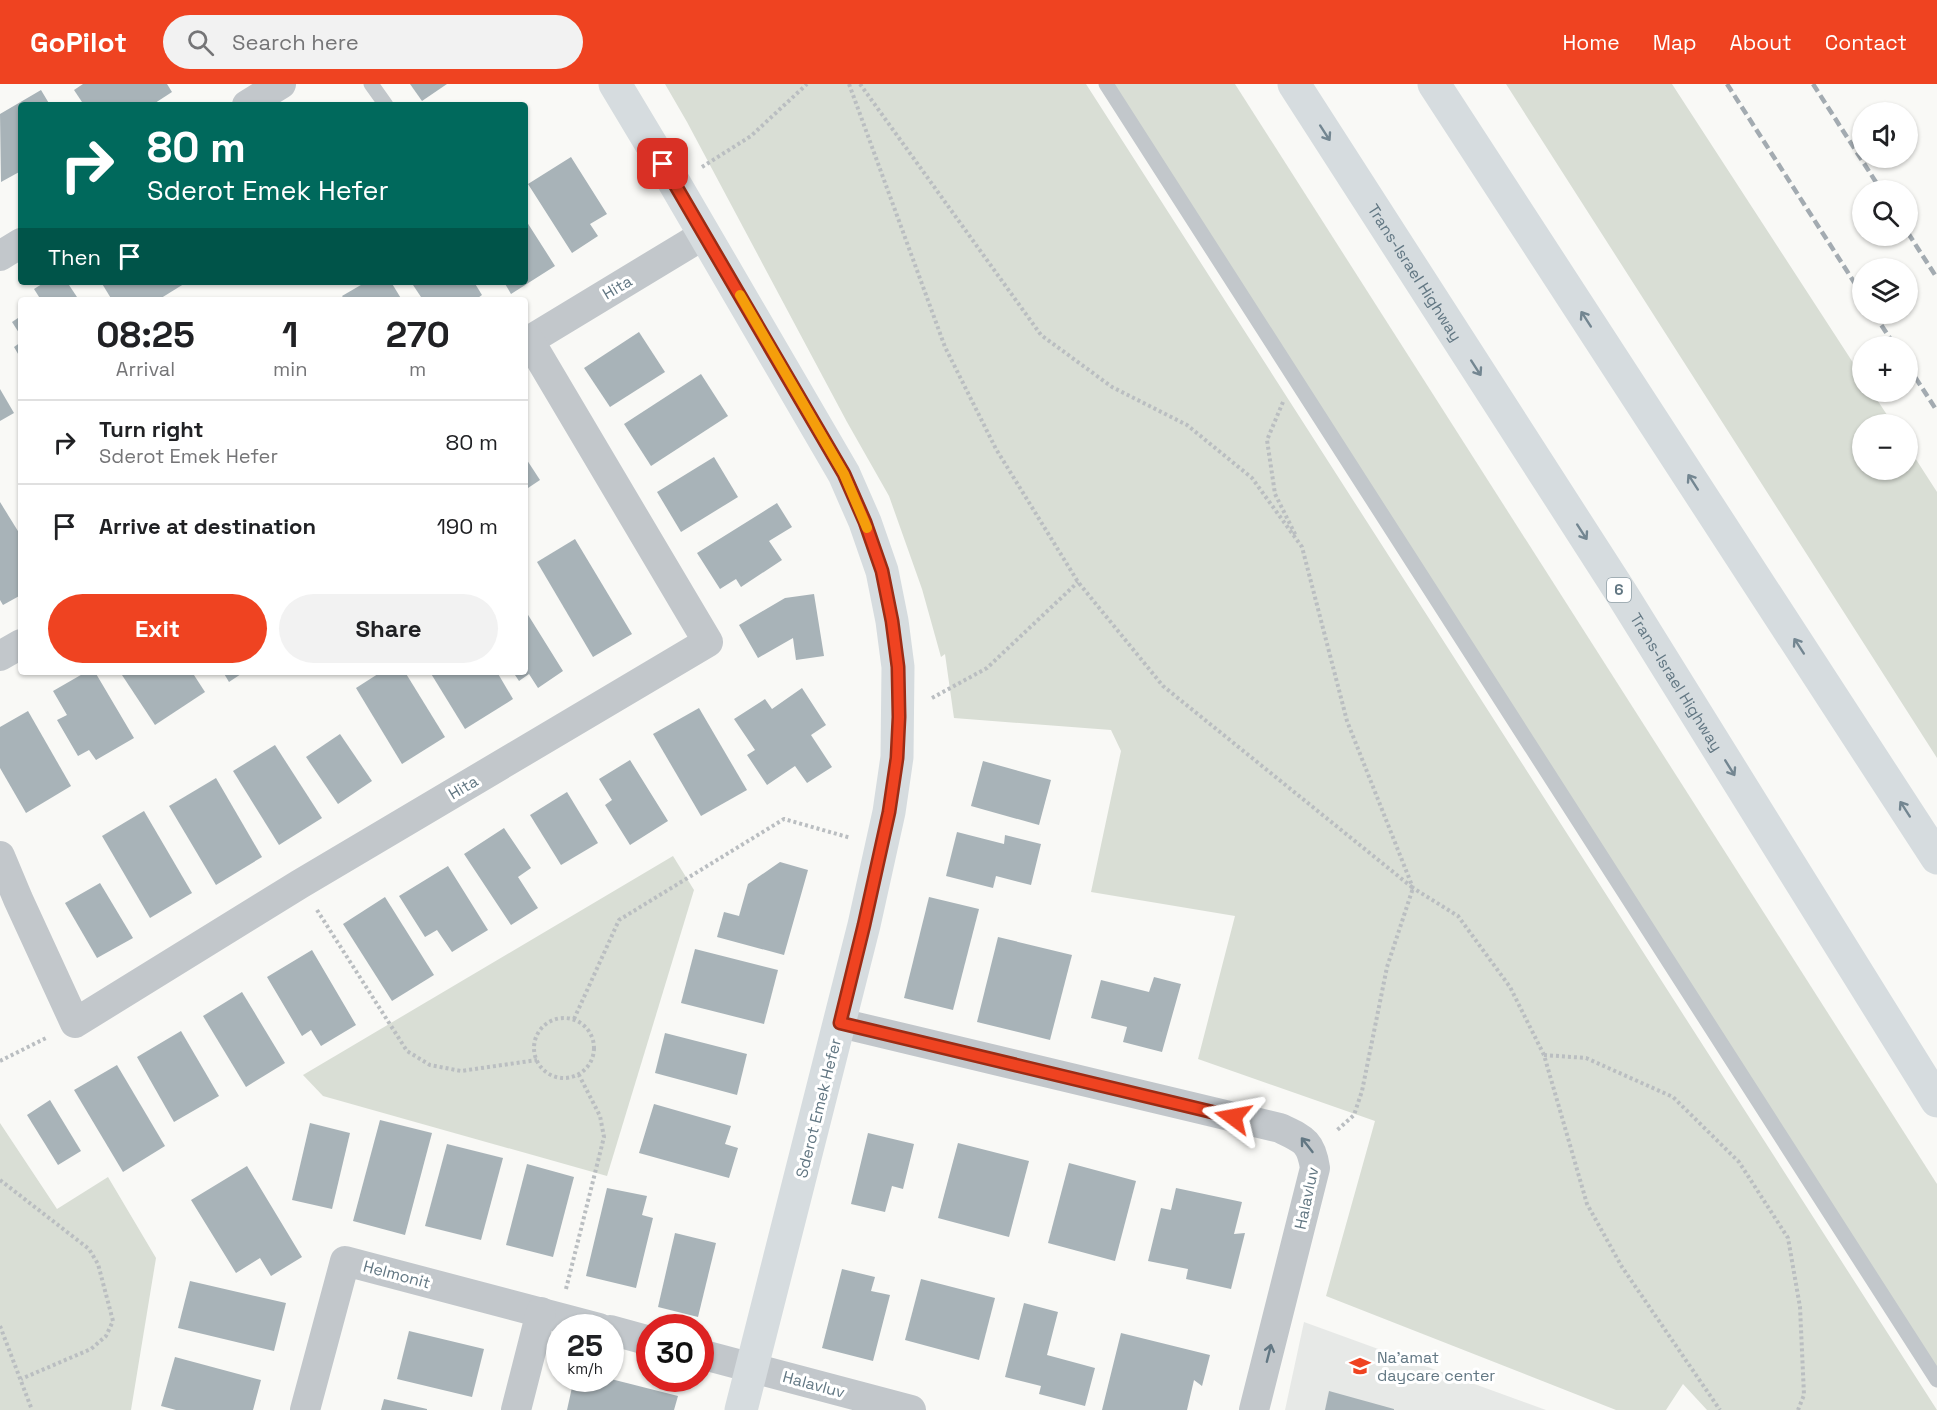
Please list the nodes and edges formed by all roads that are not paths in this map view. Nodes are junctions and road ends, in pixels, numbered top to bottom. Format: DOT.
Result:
graph roads {
  1 [pos="281,84"];
  2 [pos="371,84"];
  3 [pos="615,84"];
  4 [pos="1107,84"];
  5 [pos="1294,84"];
  6 [pos="1434,84"];
  7 [pos="252,102"];
  8 [pos="384,102"];
  9 [pos="705,234"];
  10 [pos="18,245"];
  11 [pos="0,256"];
  12 [pos="528,340"];
  13 [pos="528,343"];
  14 [pos="18,646"];
  15 [pos="0,656"];
  16 [pos="0,856"];
  17 [pos="1937,858"];
  18 [pos="840,1023"];
  19 [pos="1937,1101"];
  20 [pos="550,1314"];
  21 [pos="546,1325"];
  22 [pos="714,1358"];
  23 [pos="752,1368"];
  24 [pos="1937,1380"];
  25 [pos="305,1410"];
  26 [pos="516,1410"];
  27 [pos="741,1410"];
  28 [pos="911,1410"];
  29 [pos="1254,1410"];
  1 -- 7 [label="street"];
  2 -- 8 [label="lane"];
  3 -- 9 [label="main road, Sderot Emek Hefer"];
  4 -- 24 [label="lane"];
  5 -- 19 [label="main road, Trans-Israel Highway / 6, one-way"];
  17 -- 6 [label="main road, one-way"];
  9 -- 12 [label="street, Hita"];
  9 -- 18 [label="main road, Sderot Emek Hefer"];
  10 -- 11 [label="street"];
  13 -- 16 [label="street, Hita"];
  14 -- 15 [label="street"];
  18 -- 23 [label="main road, Sderot Emek Hefer"];
  29 -- 18 [label="street, Halavluv, one-way"];
  20 -- 25 [label="street, Helmonit"];
  21 -- 26 [label="street"];
  22 -- 23 [label="street"];
  23 -- 27 [label="main road, Sderot Emek Hefer"];
  23 -- 28 [label="street, Halavluv"];
}
